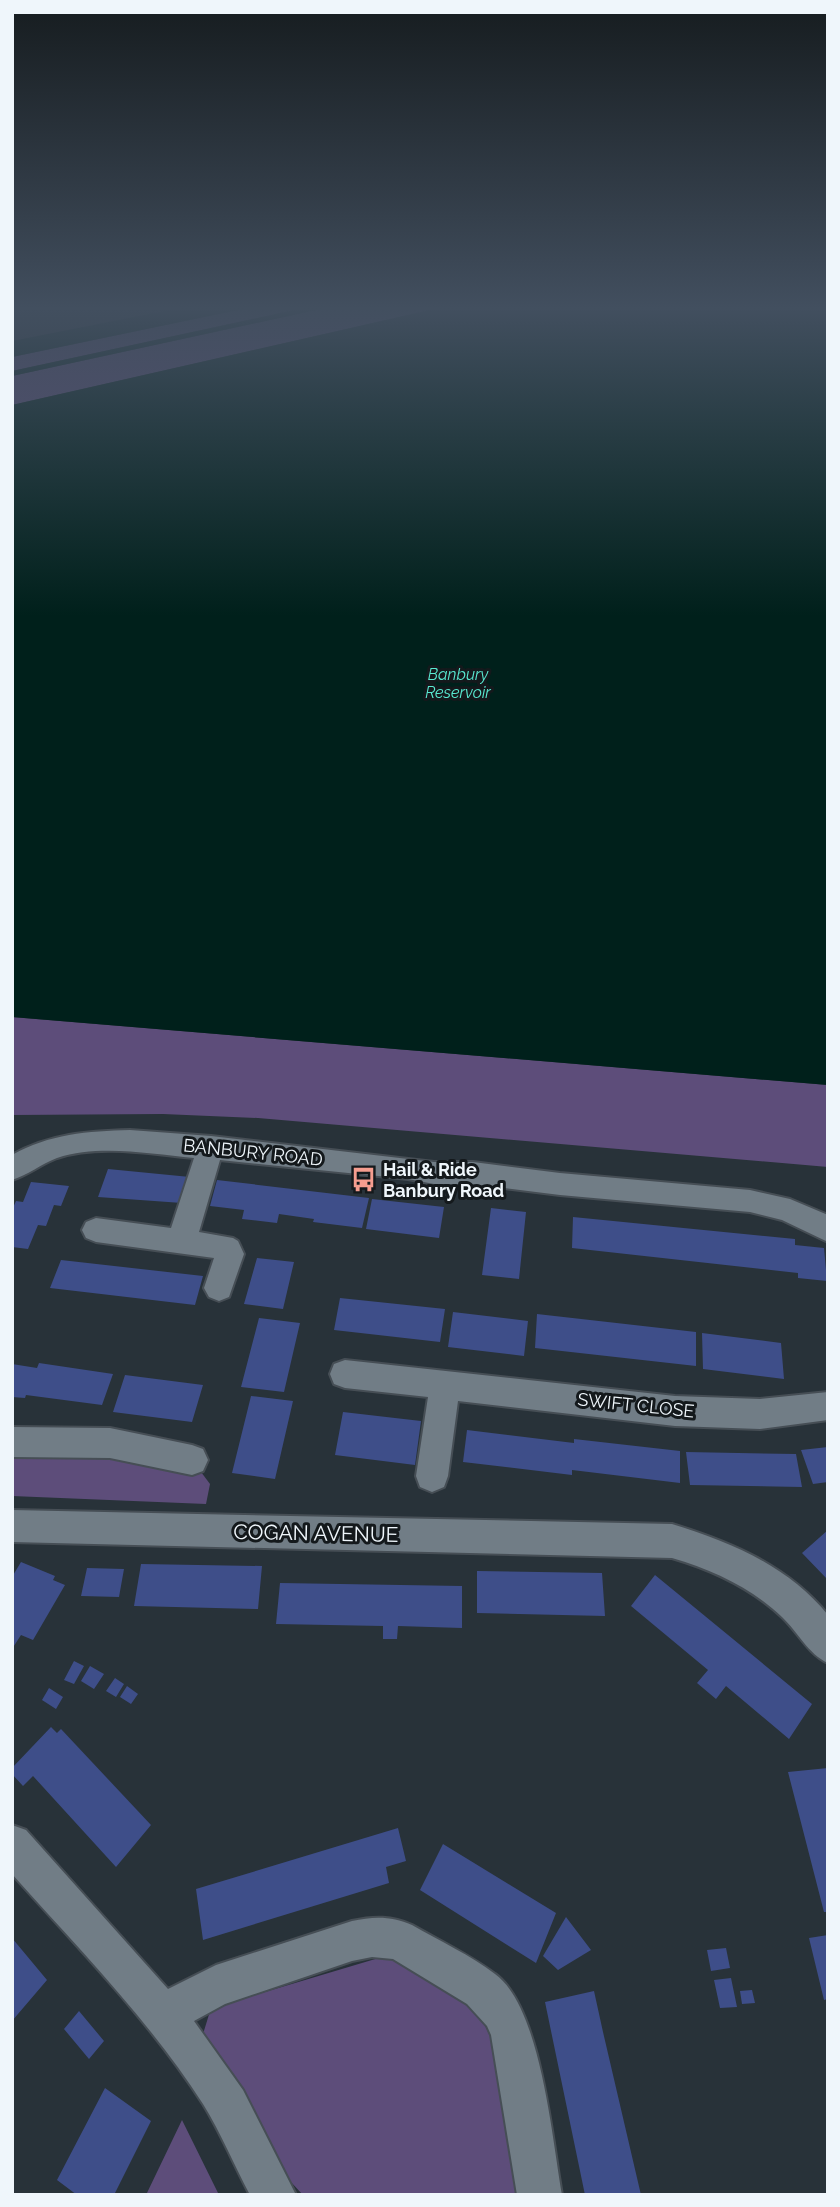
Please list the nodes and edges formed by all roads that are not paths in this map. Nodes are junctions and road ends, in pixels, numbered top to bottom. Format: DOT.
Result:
graph roads {
  1 [pos="211,1147"];
  2 [pos="12,1169"];
  3 [pos="96,1230"];
  4 [pos="828,1230"];
  5 [pos="182,1240"];
  6 [pos="219,1288"];
  7 [pos="345,1374"];
  8 [pos="445,1385"];
  9 [pos="828,1406"];
  10 [pos="12,1441"];
  11 [pos="191,1460"];
  12 [pos="432,1476"];
  13 [pos="12,1526"];
  14 [pos="828,1645"];
  15 [pos="12,1844"];
  16 [pos="163,2015"];
  17 [pos="274,2195"];
  18 [pos="540,2195"];
  1 -- 2 [label="street, BANBURY ROAD"];
  1 -- 4 [label="street, BANBURY ROAD"];
  1 -- 5 [label="street"];
  3 -- 5 [label="street"];
  5 -- 6 [label="street"];
  7 -- 8 [label="street, SWIFT CLOSE"];
  8 -- 9 [label="street, SWIFT CLOSE"];
  8 -- 12 [label="street"];
  10 -- 11 [label="street"];
  13 -- 14 [label="street, COGAN AVENUE"];
  15 -- 16 [label="street"];
  16 -- 17 [label="street"];
  16 -- 18 [label="street"];
}
